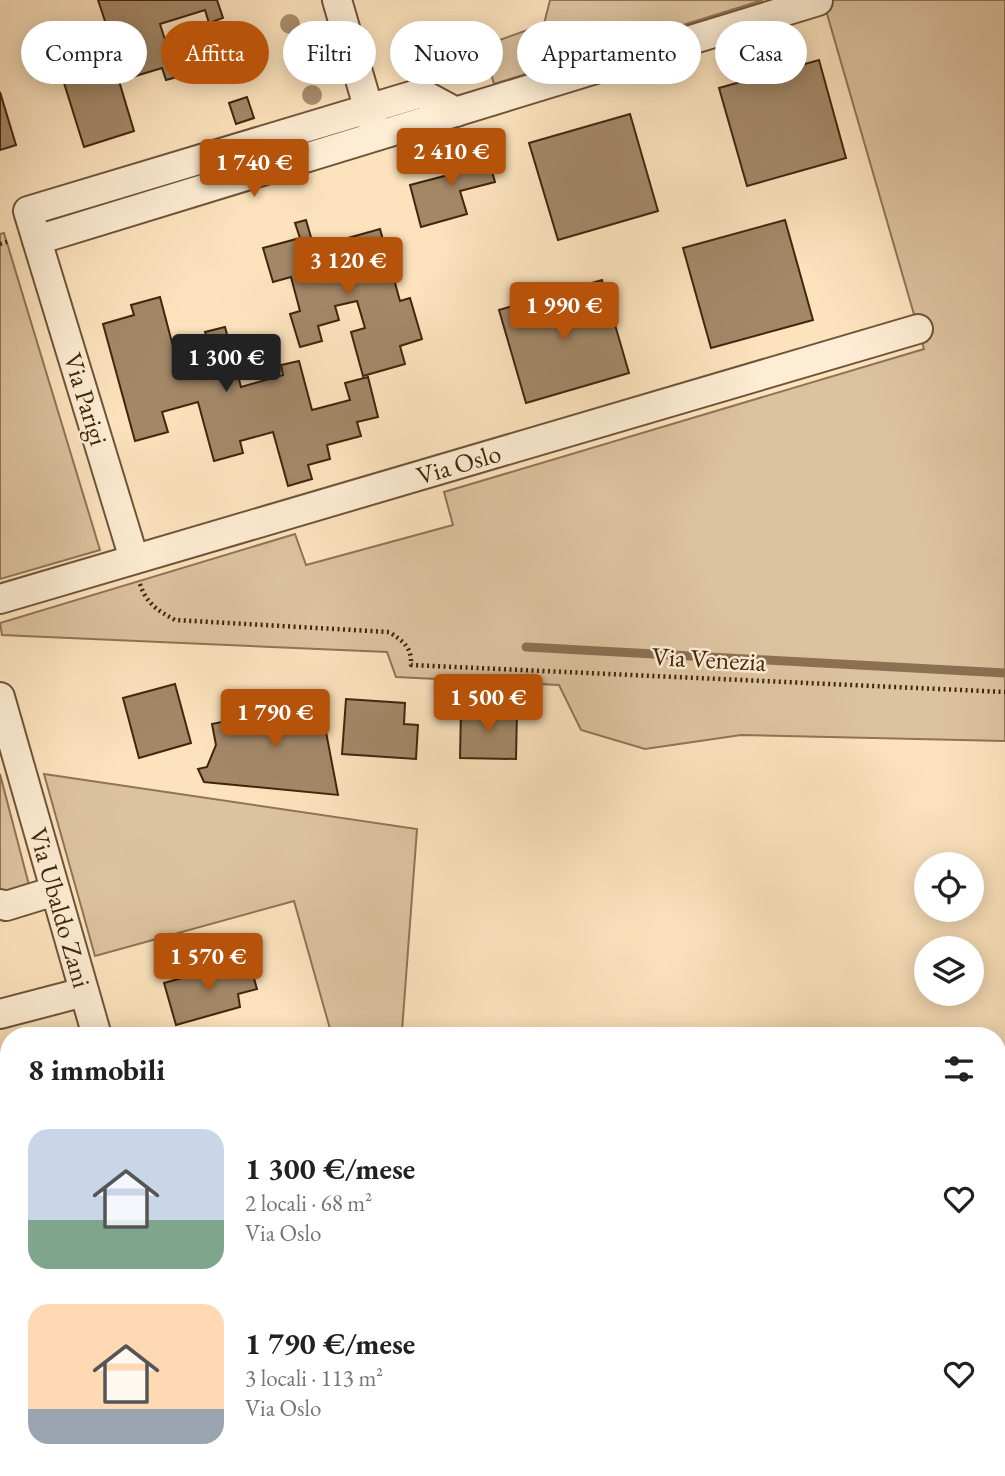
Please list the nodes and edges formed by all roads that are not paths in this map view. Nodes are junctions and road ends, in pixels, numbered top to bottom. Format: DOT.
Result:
graph roads {
  1 [pos="337,0"];
  2 [pos="818,1"];
  3 [pos="369,108"];
  4 [pos="456,112"];
  5 [pos="376,136"];
  6 [pos="216,154"];
  7 [pos="225,182"];
  8 [pos="24,240"];
  9 [pos="918,329"];
  10 [pos="134,559"];
  11 [pos="0,598"];
  12 [pos="0,697"];
  13 [pos="55,891"];
  14 [pos="0,904"];
  15 [pos="84,992"];
  16 [pos="0,1014"];
  17 [pos="94,1027"];
  1 -- 3 [label="street"];
  2 -- 4 [label="street"];
  3 -- 4 [label="street, Via Parigi"];
  3 -- 5 [label="street"];
  3 -- 6 [label="street, Via Parigi"];
  4 -- 5 [label="street"];
  5 -- 7 [label="street"];
  6 -- 7 [label="street"];
  6 -- 8 [label="street, Via Parigi"];
  7 -- 8 [label="street"];
  8 -- 10 [label="street, Via Parigi"];
  9 -- 10 [label="street, Via Oslo"];
  10 -- 11 [label="street, Via Oslo"];
  12 -- 13 [label="street, Via Ubaldo Zani"];
  13 -- 14 [label="street"];
  13 -- 15 [label="street, Via Ubaldo Zani"];
  15 -- 16 [label="street"];
  15 -- 17 [label="street, Via Ubaldo Zani"];
}
